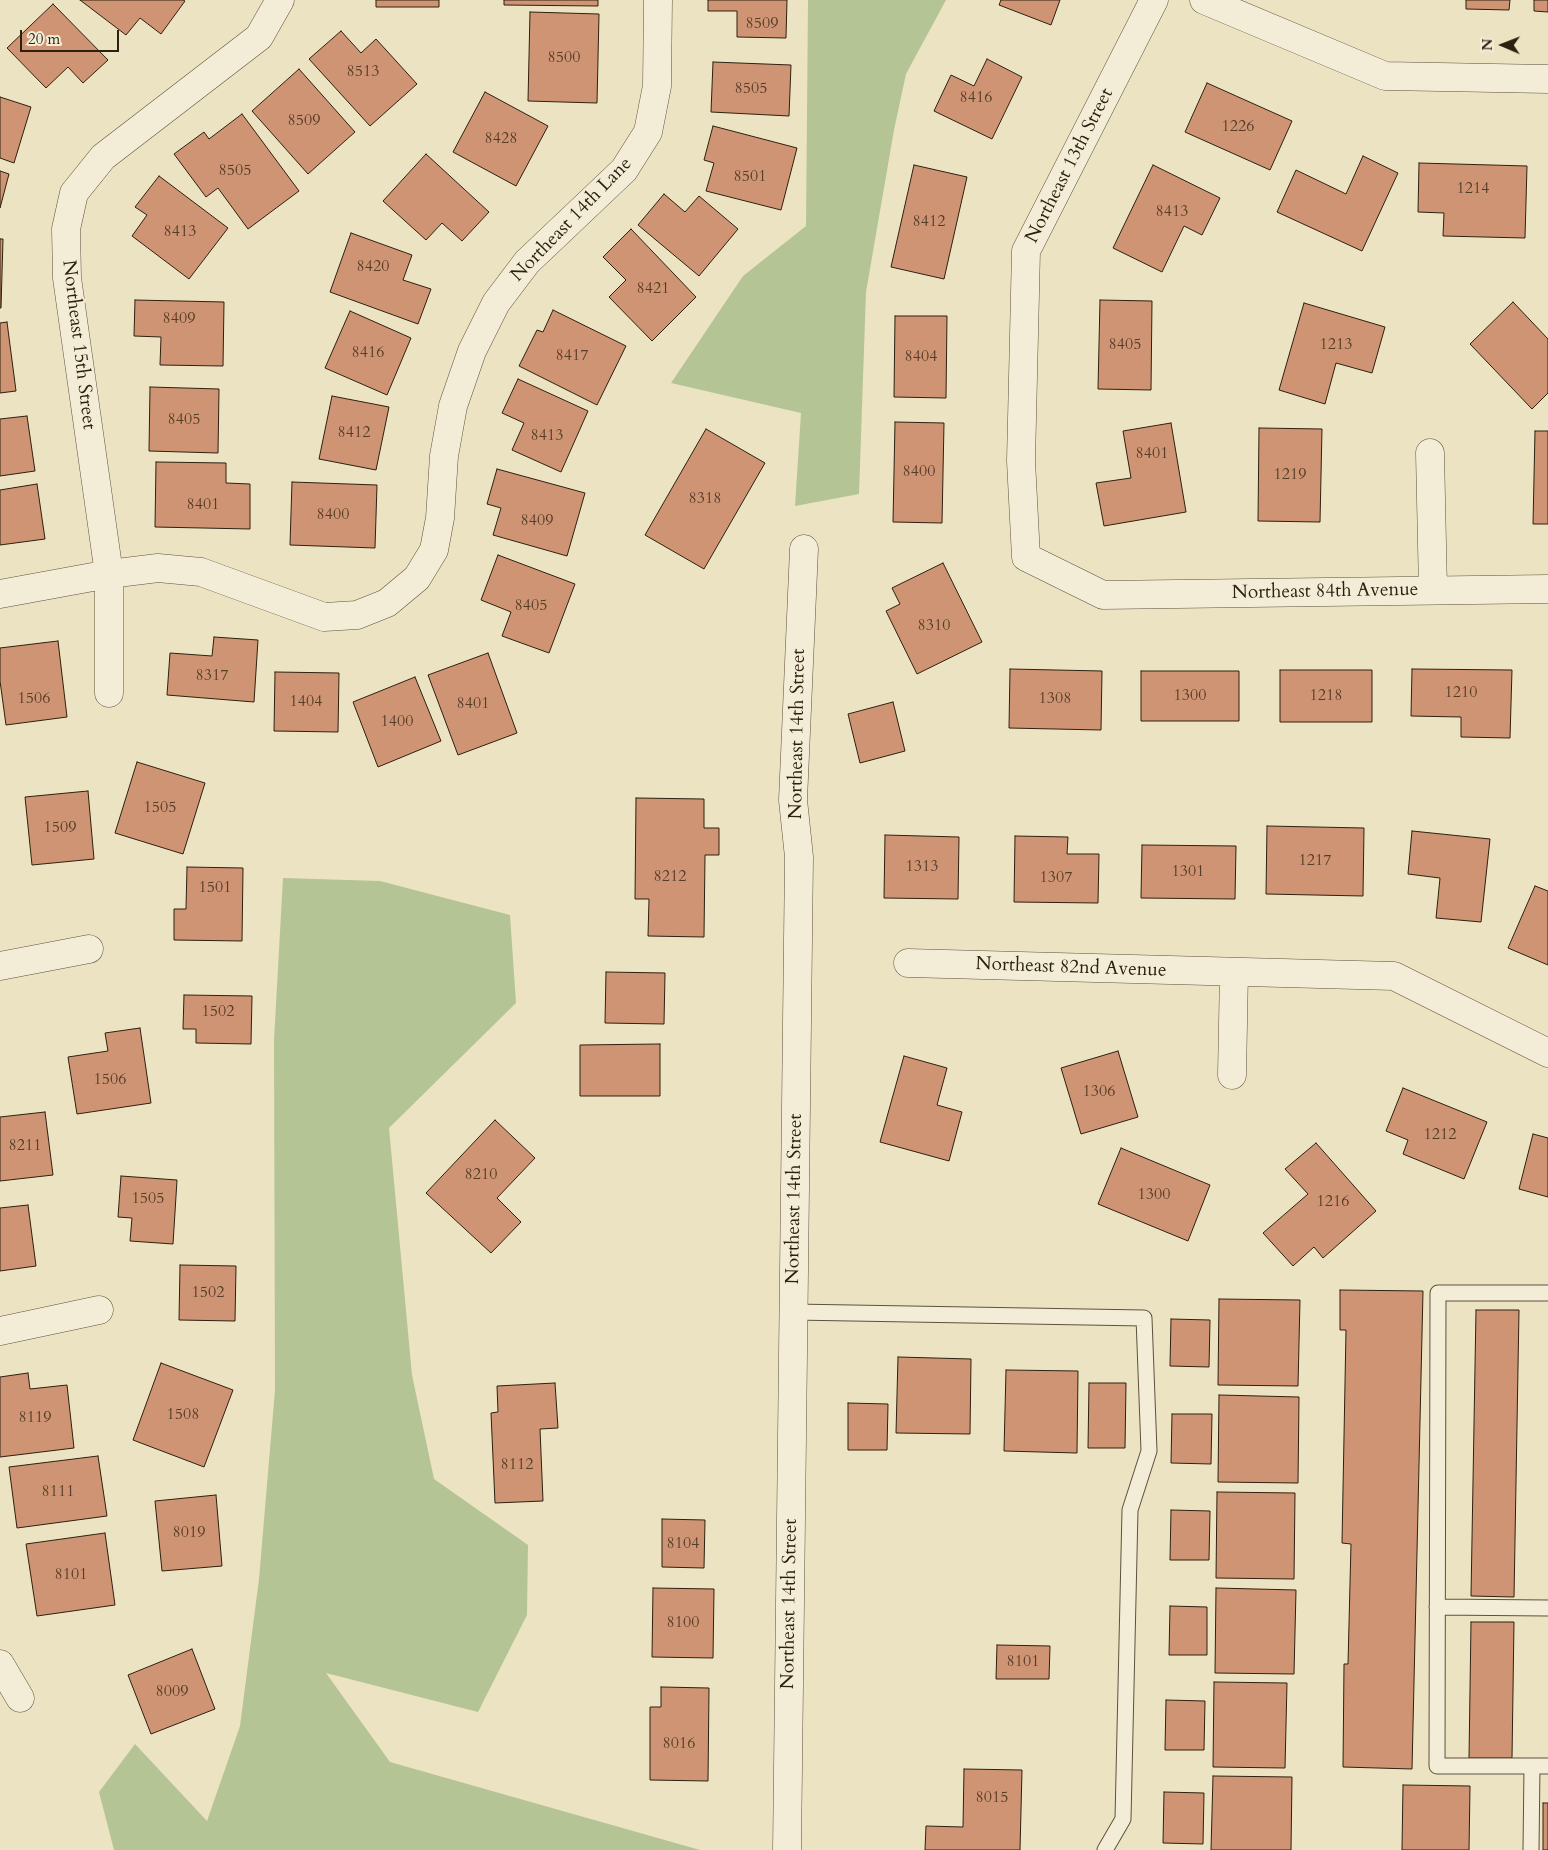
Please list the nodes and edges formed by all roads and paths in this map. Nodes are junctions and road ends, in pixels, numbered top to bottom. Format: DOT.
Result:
graph roads {
  1 [pos="280,0"];
  2 [pos="658,0"];
  3 [pos="1154,0"];
  4 [pos="1204,0"];
  5 [pos="1548,79"];
  6 [pos="1430,453"];
  7 [pos="804,549"];
  8 [pos="109,574"];
  9 [pos="1548,589"];
  10 [pos="1433,590"];
  11 [pos="0,594"];
  12 [pos="1103,595"];
  13 [pos="109,693"];
  14 [pos="89,949"];
  15 [pos="908,963"];
  16 [pos="0,966"];
  17 [pos="1234,972"];
  18 [pos="1548,1053"];
  19 [pos="1232,1075"];
  20 [pos="1548,1293"];
  21 [pos="99,1310"];
  22 [pos="794,1312"];
  23 [pos="0,1331"];
  24 [pos="1437,1607"];
  25 [pos="1548,1608"];
  26 [pos="0,1664"];
  27 [pos="20,1698"];
  28 [pos="1532,1766"];
  29 [pos="1548,1766"];
  30 [pos="788,1850"];
  31 [pos="1105,1850"];
  32 [pos="1531,1850"];
  1 -- 8 [label="street, Northeast 15th Street"];
  2 -- 8 [label="street, Northeast 14th Lane"];
  3 -- 12 [label="street, Northeast 13th Street"];
  4 -- 5 [label="street"];
  6 -- 10 [label="street"];
  7 -- 22 [label="street, Northeast 14th Street"];
  8 -- 11 [label="street"];
  8 -- 13 [label="street, Northeast 15th Street"];
  9 -- 10 [label="street, Northeast 84th Avenue"];
  10 -- 12 [label="street, Northeast 84th Avenue"];
  14 -- 16 [label="street"];
  15 -- 17 [label="street, Northeast 82nd Avenue"];
  17 -- 18 [label="street, Northeast 82nd Avenue"];
  17 -- 19 [label="street"];
  20 -- 24 [label="lane"];
  21 -- 23 [label="street"];
  22 -- 30 [label="street, Northeast 14th Street"];
  22 -- 31 [label="lane"];
  24 -- 25 [label="lane"];
  24 -- 28 [label="lane"];
  26 -- 27 [label="street"];
  28 -- 29 [label="lane"];
  28 -- 32 [label="lane"];
}
